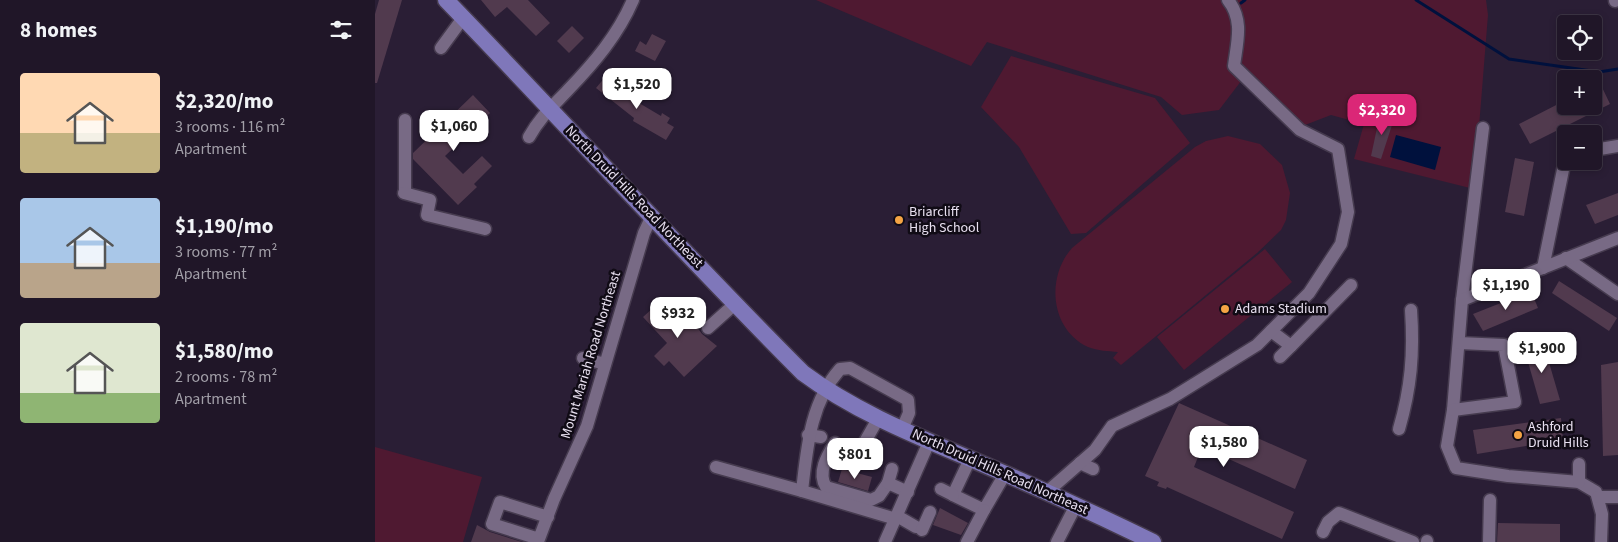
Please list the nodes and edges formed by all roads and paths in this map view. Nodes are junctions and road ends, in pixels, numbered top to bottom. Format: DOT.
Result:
graph roads {
  1 [pos="633,0"];
  2 [pos="1228,0"];
  3 [pos="448,1"];
  4 [pos="463,18"];
  5 [pos="441,48"];
  6 [pos="550,108"];
  7 [pos="405,120"];
  8 [pos="1483,128"];
  9 [pos="529,137"];
  10 [pos="1618,146"];
  11 [pos="1602,149"];
  12 [pos="1563,170"];
  13 [pos="651,218"];
  14 [pos="485,229"];
  15 [pos="1618,238"];
  16 [pos="1566,258"];
  17 [pos="1543,268"];
  18 [pos="1351,285"];
  19 [pos="1618,294"];
  20 [pos="1462,300"];
  21 [pos="736,303"];
  22 [pos="1411,310"];
  23 [pos="708,328"];
  24 [pos="1271,331"];
  25 [pos="1459,342"];
  26 [pos="1291,346"];
  27 [pos="1280,357"];
  28 [pos="583,358"];
  29 [pos="605,364"];
  30 [pos="826,390"];
  31 [pos="1453,410"];
  32 [pos="879,417"];
  33 [pos="902,429"];
  34 [pos="1399,429"];
  35 [pos="808,435"];
  36 [pos="821,437"];
  37 [pos="929,442"];
  38 [pos="835,443"];
  39 [pos="859,454"];
  40 [pos="970,459"];
  41 [pos="1080,463"];
  42 [pos="1579,464"];
  43 [pos="716,467"];
  44 [pos="892,469"];
  45 [pos="1093,469"];
  46 [pos="1005,474"];
  47 [pos="1579,482"];
  48 [pos="888,483"];
  49 [pos="802,491"];
  50 [pos="908,492"];
  51 [pos="1047,492"];
  52 [pos="1598,497"];
  53 [pos="1618,498"];
  54 [pos="1489,500"];
  55 [pos="1076,505"];
  56 [pos="984,510"];
  57 [pos="930,512"];
  58 [pos="547,517"];
  59 [pos="897,518"];
  60 [pos="1323,532"];
  61 [pos="1128,536"];
  62 [pos="885,542"];
  63 [pos="967,542"];
  64 [pos="1057,542"];
  65 [pos="1153,542"];
  66 [pos="1413,542"];
  67 [pos="1489,542"];
  68 [pos="1601,542"];
  1 -- 6 [label="street"];
  2 -- 24 [label="street"];
  3 -- 4 [label="main road, North Druid Hills Road Northeast"];
  4 -- 5 [label="street"];
  4 -- 6 [label="main road, North Druid Hills Road Northeast"];
  6 -- 9 [label="street"];
  6 -- 13 [label="main road, North Druid Hills Road Northeast"];
  7 -- 14 [label="street"];
  8 -- 20 [label="street"];
  10 -- 11 [label="street"];
  12 -- 17 [label="street"];
  13 -- 21 [label="main road, North Druid Hills Road Northeast"];
  13 -- 29 [label="street, Mount Mariah Road Northeast"];
  15 -- 16 [label="street"];
  16 -- 17 [label="street"];
  16 -- 19 [label="street"];
  17 -- 20 [label="street"];
  18 -- 26 [label="street"];
  20 -- 25 [label="street"];
  21 -- 23 [label="street"];
  21 -- 30 [label="main road, North Druid Hills Road Northeast"];
  22 -- 34 [label="street"];
  24 -- 26 [label="street"];
  24 -- 41 [label="street"];
  25 -- 31 [label="street"];
  25 -- 31 [label="street"];
  26 -- 27 [label="street"];
  28 -- 29 [label="street"];
  29 -- 58 [label="street, Mount Mariah Road Northeast"];
  30 -- 32 [label="main road, North Druid Hills Road Northeast"];
  30 -- 33 [label="street"];
  30 -- 35 [label="street"];
  31 -- 47 [label="street"];
  32 -- 33 [label="main road, North Druid Hills Road Northeast"];
  32 -- 39 [label="street"];
  33 -- 37 [label="main road, North Druid Hills Road Northeast"];
  35 -- 36 [label="street"];
  35 -- 49 [label="street"];
  37 -- 40 [label="main road, North Druid Hills Road Northeast"];
  37 -- 50 [label="street"];
  38 -- 48 [label="street"];
  40 -- 46 [label="main road, North Druid Hills Road Northeast"];
  40 -- 56 [label="street"];
  41 -- 45 [label="street"];
  41 -- 51 [label="street"];
  42 -- 47 [label="street"];
  43 -- 49 [label="street"];
  44 -- 48 [label="street"];
  46 -- 51 [label="main road, North Druid Hills Road Northeast"];
  46 -- 56 [label="street"];
  47 -- 52 [label="street"];
  48 -- 50 [label="street"];
  49 -- 59 [label="street"];
  50 -- 59 [label="street"];
  51 -- 55 [label="main road, North Druid Hills Road Northeast"];
  52 -- 53 [label="street"];
  52 -- 68 [label="street"];
  54 -- 67 [label="street"];
  55 -- 61 [label="main road, North Druid Hills Road Northeast"];
  55 -- 64 [label="street"];
  56 -- 63 [label="street"];
  57 -- 59 [label="street"];
  59 -- 62 [label="street"];
  60 -- 66 [label="street"];
  61 -- 65 [label="main road, North Druid Hills Road Northeast"];
}
